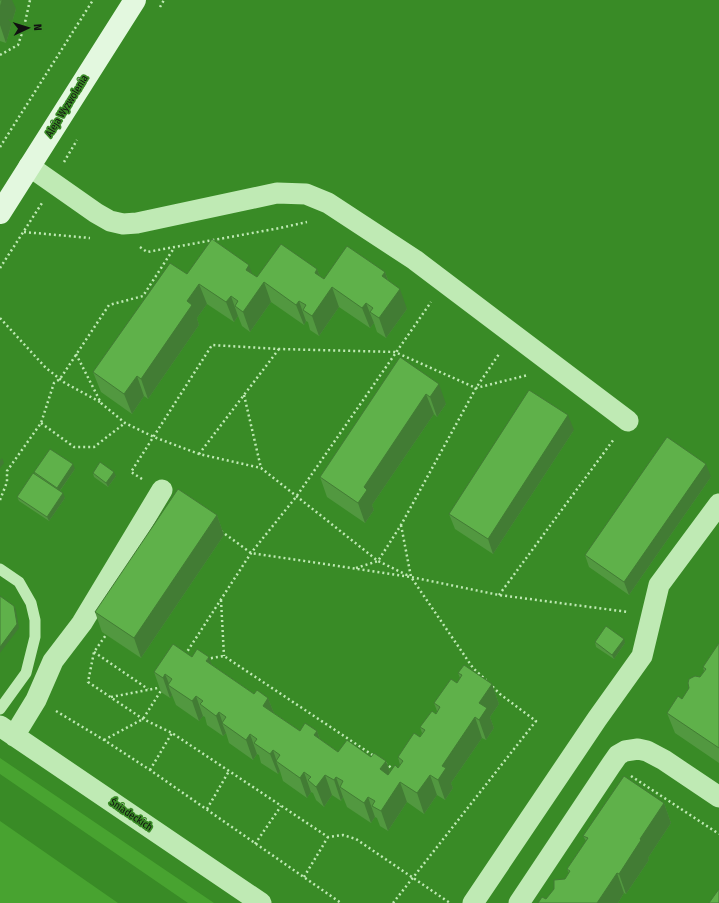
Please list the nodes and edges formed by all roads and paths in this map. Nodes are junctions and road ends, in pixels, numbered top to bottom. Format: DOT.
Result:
graph roads {
  1 [pos="30,0"];
  2 [pos="93,0"];
  3 [pos="135,0"];
  4 [pos="0,55"];
  5 [pos="0,146"];
  6 [pos="29,166"];
  7 [pos="52,182"];
  8 [pos="0,213"];
  9 [pos="312,220"];
  10 [pos="24,232"];
  11 [pos="92,238"];
  12 [pos="135,244"];
  13 [pos="174,247"];
  14 [pos="0,268"];
  15 [pos="434,297"];
  16 [pos="0,318"];
  17 [pos="513,334"];
  18 [pos="279,349"];
  19 [pos="395,352"];
  20 [pos="76,354"];
  21 [pos="558,367"];
  22 [pos="60,379"];
  23 [pos="476,388"];
  24 [pos="244,395"];
  25 [pos="101,403"];
  26 [pos="628,420"];
  27 [pos="41,423"];
  28 [pos="125,423"];
  29 [pos="154,437"];
  30 [pos="199,454"];
  31 [pos="261,468"];
  32 [pos="162,490"];
  33 [pos="296,497"];
  34 [pos="0,500"];
  35 [pos="719,504"];
  36 [pos="401,525"];
  37 [pos="216,527"];
  38 [pos="251,553"];
  39 [pos="378,561"];
  40 [pos="353,568"];
  41 [pos="0,569"];
  42 [pos="411,577"];
  43 [pos="499,595"];
  44 [pos="221,600"];
  45 [pos="651,614"];
  46 [pos="112,626"];
  47 [pos="94,652"];
  48 [pos="224,656"];
  49 [pos="183,658"];
  50 [pos="201,660"];
  51 [pos="148,689"];
  52 [pos="110,697"];
  53 [pos="36,700"];
  54 [pos="0,709"];
  55 [pos="143,719"];
  56 [pos="7,731"];
  57 [pos="172,733"];
  58 [pos="104,740"];
  59 [pos="375,756"];
  60 [pos="381,761"];
  61 [pos="150,770"];
  62 [pos="229,771"];
  63 [pos="401,774"];
  64 [pos="628,776"];
  65 [pos="719,796"];
  66 [pos="281,806"];
  67 [pos="207,809"];
  68 [pos="719,834"];
  69 [pos="328,837"];
  70 [pos="255,844"];
  71 [pos="304,877"];
  72 [pos="413,877"];
  73 [pos="261,903"];
  74 [pos="341,903"];
  75 [pos="393,903"];
  76 [pos="450,903"];
  77 [pos="473,903"];
  78 [pos="519,903"];
  1 -- 4 [label="path"];
  2 -- 5 [label="path"];
  3 -- 6 [label="street, Aleja Wyzwolenia"];
  6 -- 7 [label="street"];
  6 -- 8 [label="street, Aleja Wyzwolenia"];
  7 -- 10 [label="path"];
  7 -- 17 [label="street"];
  9 -- 13 [label="path"];
  10 -- 11 [label="path"];
  10 -- 14 [label="path"];
  12 -- 13 [label="path"];
  13 -- 20 [label="path"];
  15 -- 19 [label="path"];
  16 -- 22 [label="path"];
  17 -- 21 [label="street"];
  17 -- 23 [label="path"];
  18 -- 19 [label="path"];
  18 -- 24 [label="path"];
  18 -- 29 [label="path"];
  19 -- 23 [label="path"];
  19 -- 33 [label="path"];
  20 -- 22 [label="path"];
  20 -- 25 [label="path"];
  21 -- 23 [label="path"];
  21 -- 26 [label="street"];
  22 -- 25 [label="path"];
  22 -- 27 [label="path"];
  23 -- 36 [label="path"];
  24 -- 30 [label="path"];
  24 -- 31 [label="path"];
  25 -- 28 [label="path"];
  26 -- 43 [label="path"];
  27 -- 28 [label="path"];
  27 -- 34 [label="path"];
  28 -- 29 [label="path"];
  29 -- 30 [label="path"];
  29 -- 32 [label="path"];
  30 -- 31 [label="path"];
  31 -- 33 [label="path"];
  32 -- 53 [label="street"];
  33 -- 38 [label="path"];
  33 -- 39 [label="path"];
  35 -- 45 [label="street"];
  36 -- 39 [label="path"];
  36 -- 42 [label="path"];
  37 -- 38 [label="path"];
  38 -- 40 [label="path"];
  38 -- 44 [label="path"];
  39 -- 40 [label="path"];
  39 -- 42 [label="path"];
  40 -- 42 [label="path"];
  41 -- 54 [label="lane"];
  42 -- 43 [label="path"];
  42 -- 72 [label="path"];
  43 -- 45 [label="path"];
  44 -- 48 [label="path"];
  44 -- 49 [label="path"];
  45 -- 77 [label="street"];
  46 -- 47 [label="path"];
  47 -- 51 [label="path"];
  47 -- 52 [label="path"];
  48 -- 50 [label="path"];
  48 -- 59 [label="path"];
  51 -- 52 [label="path"];
  51 -- 55 [label="path"];
  52 -- 55 [label="path"];
  53 -- 56 [label="street"];
  53 -- 58 [label="path"];
  55 -- 57 [label="path"];
  55 -- 58 [label="path"];
  56 -- 73 [label="street, Śniadeckich"];
  57 -- 61 [label="path"];
  57 -- 62 [label="path"];
  58 -- 61 [label="path"];
  60 -- 63 [label="path"];
  61 -- 67 [label="path"];
  62 -- 66 [label="path"];
  62 -- 67 [label="path"];
  64 -- 68 [label="path"];
  65 -- 78 [label="street"];
  66 -- 69 [label="path"];
  66 -- 70 [label="path"];
  67 -- 70 [label="path"];
  69 -- 71 [label="path"];
  69 -- 72 [label="path"];
  70 -- 71 [label="path"];
  71 -- 74 [label="path"];
  72 -- 75 [label="path"];
  72 -- 76 [label="path"];
}
